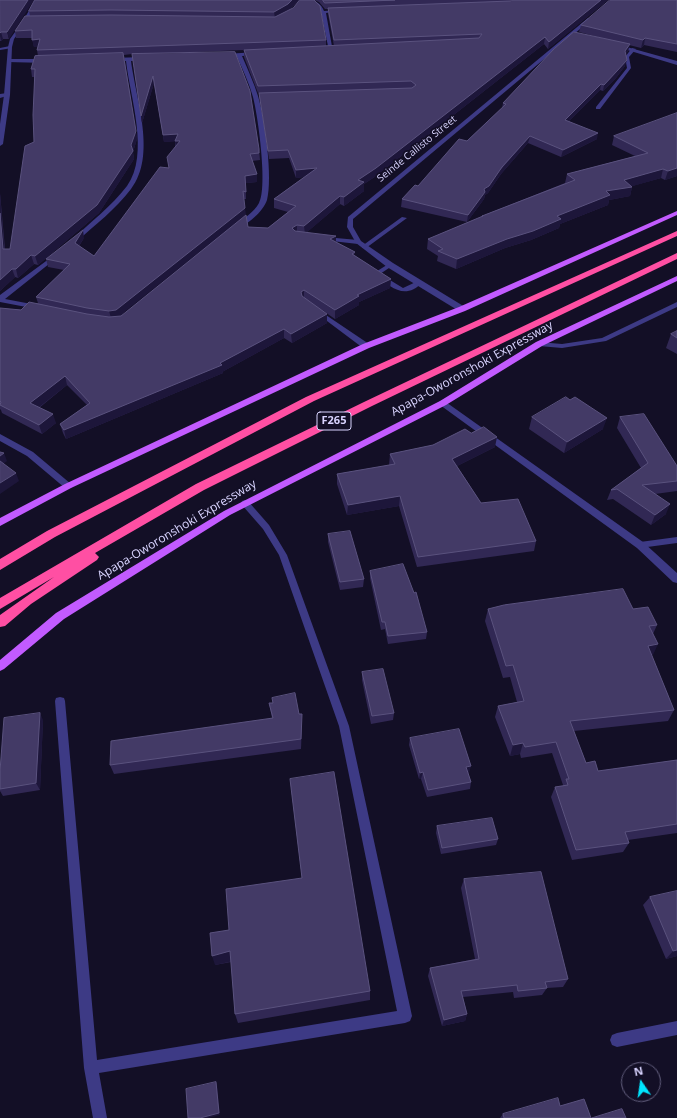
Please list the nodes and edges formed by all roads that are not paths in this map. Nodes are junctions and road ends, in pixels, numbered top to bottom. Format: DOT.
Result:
graph roads {
  1 [pos="37,0"];
  2 [pos="311,0"];
  3 [pos="344,10"];
  4 [pos="323,12"];
  5 [pos="595,15"];
  6 [pos="25,21"];
  7 [pos="33,21"];
  8 [pos="572,34"];
  9 [pos="579,36"];
  10 [pos="613,44"];
  11 [pos="10,47"];
  12 [pos="0,49"];
  13 [pos="634,49"];
  14 [pos="331,50"];
  15 [pos="339,50"];
  16 [pos="324,51"];
  17 [pos="262,54"];
  18 [pos="239,55"];
  19 [pos="216,56"];
  20 [pos="152,58"];
  21 [pos="128,59"];
  22 [pos="104,60"];
  23 [pos="9,61"];
  24 [pos="57,61"];
  25 [pos="677,63"];
  26 [pos="7,95"];
  27 [pos="0,96"];
  28 [pos="255,97"];
  29 [pos="263,97"];
  30 [pos="598,108"];
  31 [pos="0,144"];
  32 [pos="677,213"];
  33 [pos="404,218"];
  34 [pos="232,230"];
  35 [pos="677,233"];
  36 [pos="315,238"];
  37 [pos="358,242"];
  38 [pos="69,245"];
  39 [pos="364,246"];
  40 [pos="63,250"];
  41 [pos="677,256"];
  42 [pos="390,265"];
  43 [pos="677,278"];
  44 [pos="420,282"];
  45 [pos="0,300"];
  46 [pos="677,304"];
  47 [pos="312,307"];
  48 [pos="462,309"];
  49 [pos="45,310"];
  50 [pos="539,344"];
  51 [pos="366,346"];
  52 [pos="443,403"];
  53 [pos="0,437"];
  54 [pos="68,486"];
  55 [pos="200,487"];
  56 [pos="245,503"];
  57 [pos="0,522"];
  58 [pos="677,540"];
  59 [pos="640,545"];
  60 [pos="0,565"];
  61 [pos="677,579"];
  62 [pos="0,604"];
  63 [pos="0,622"];
  64 [pos="0,666"];
  65 [pos="60,701"];
  66 [pos="677,1028"];
  67 [pos="617,1040"];
  68 [pos="91,1068"];
  69 [pos="100,1118"];
  1 -- 6 [label="street"];
  2 -- 4 [label="street"];
  3 -- 4 [label="street"];
  4 -- 14 [label="street"];
  5 -- 8 [label="street, Seinde Callisto Street"];
  6 -- 7 [label="street"];
  6 -- 11 [label="street"];
  8 -- 9 [label="street"];
  8 -- 37 [label="street, Seinde Callisto Street"];
  10 -- 13 [label="street"];
  11 -- 12 [label="street"];
  11 -- 23 [label="street"];
  13 -- 25 [label="street"];
  13 -- 30 [label="lane"];
  14 -- 15 [label="street"];
  14 -- 16 [label="street"];
  17 -- 18 [label="street"];
  18 -- 19 [label="street"];
  18 -- 28 [label="street"];
  20 -- 21 [label="street"];
  21 -- 22 [label="street"];
  21 -- 38 [label="street"];
  23 -- 24 [label="street"];
  23 -- 26 [label="street"];
  26 -- 27 [label="street"];
  26 -- 31 [label="street"];
  28 -- 29 [label="street"];
  28 -- 34 [label="street"];
  32 -- 48 [label="main road"];
  33 -- 39 [label="lane"];
  35 -- 60 [label="highway, F265"];
  36 -- 37 [label="lane"];
  37 -- 39 [label="street"];
  39 -- 42 [label="street"];
  40 -- 45 [label="street"];
  41 -- 55 [label="highway, Apapa-Oworonshoki Expressway / F265"];
  42 -- 44 [label="street"];
  42 -- 44 [label="lane"];
  43 -- 50 [label="main road, Apapa-Oworonshoki Expressway"];
  44 -- 48 [label="street"];
  45 -- 49 [label="street"];
  46 -- 50 [label="lane"];
  47 -- 51 [label="lane"];
  48 -- 51 [label="main road"];
  50 -- 52 [label="main road, Apapa-Oworonshoki Expressway"];
  51 -- 54 [label="main road"];
  52 -- 56 [label="main road, Apapa-Oworonshoki Expressway"];
  52 -- 59 [label="street"];
  53 -- 54 [label="street"];
  54 -- 57 [label="main road"];
  55 -- 62 [label="highway, Apapa-Oworonshoki Expressway / F265"];
  55 -- 63 [label="highway"];
  56 -- 64 [label="main road, Apapa-Oworonshoki Expressway"];
  56 -- 68 [label="lane"];
  58 -- 59 [label="lane"];
  59 -- 61 [label="street"];
  65 -- 68 [label="lane"];
  66 -- 67 [label="lane"];
  68 -- 69 [label="lane"];
}
